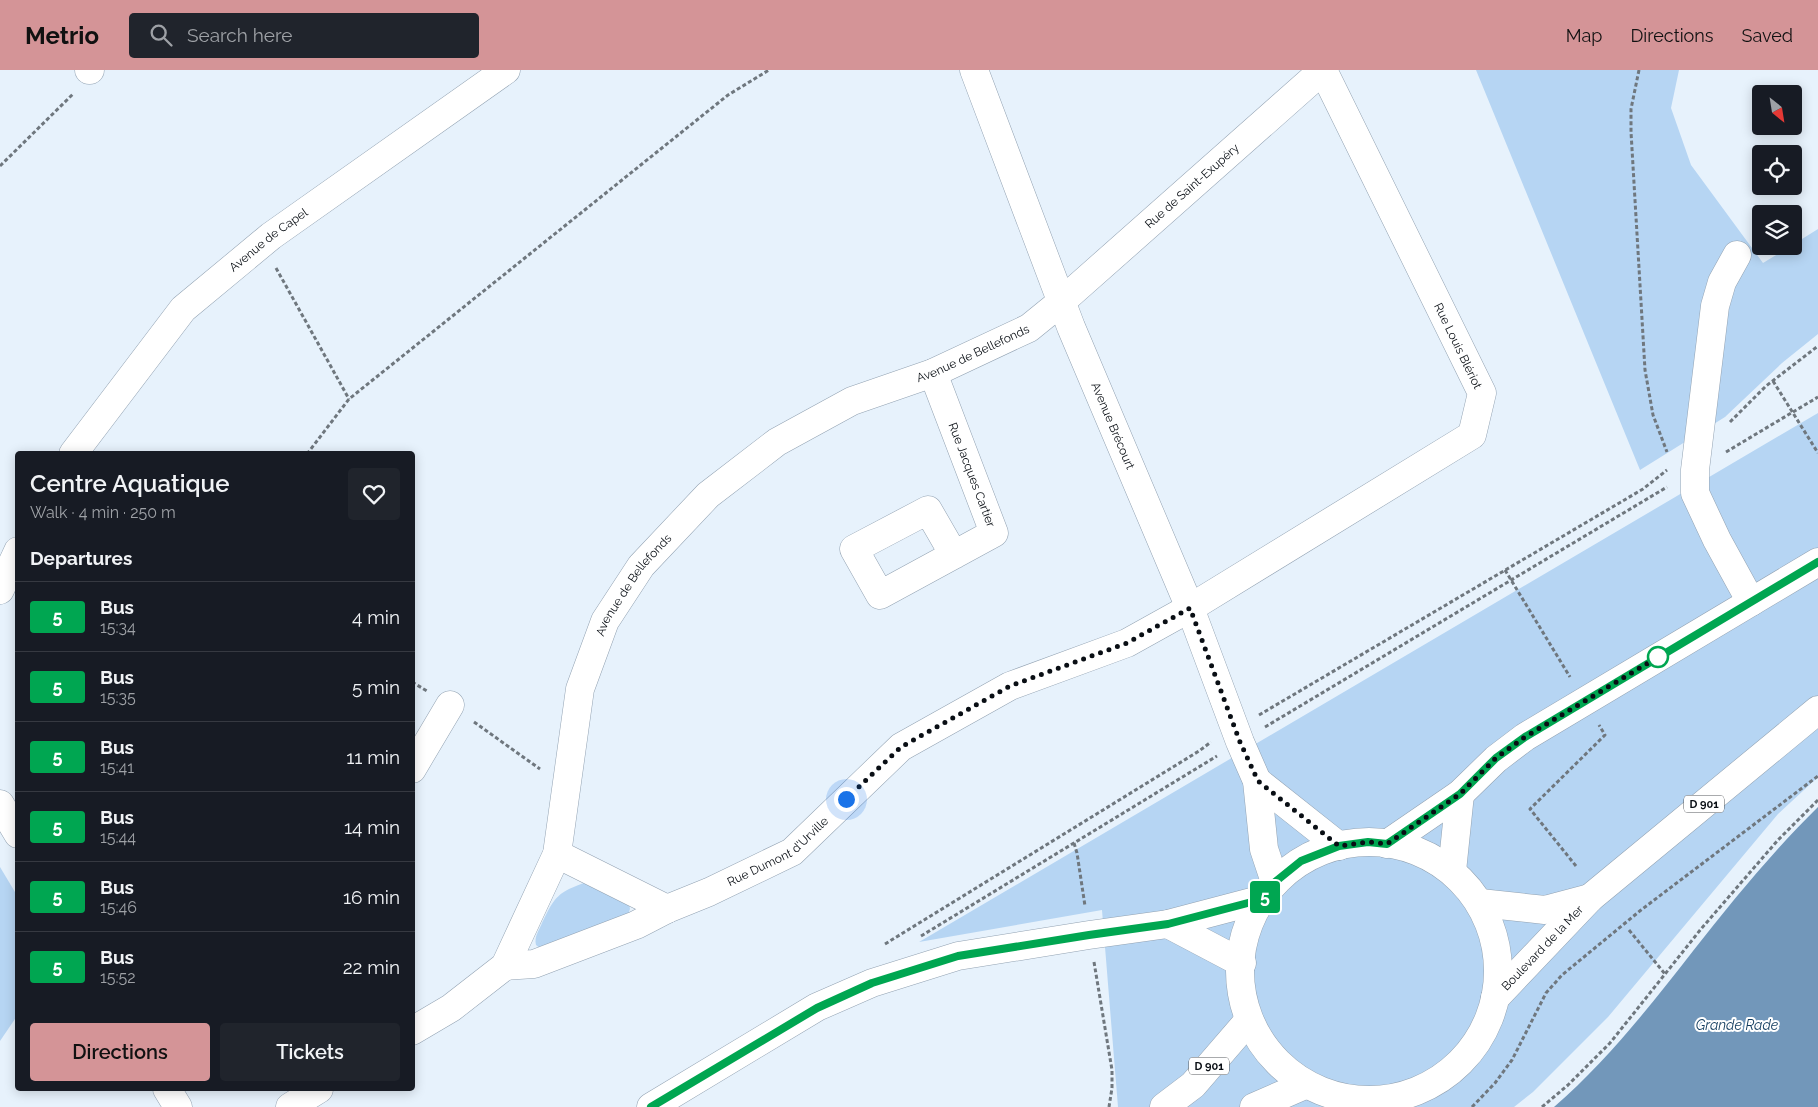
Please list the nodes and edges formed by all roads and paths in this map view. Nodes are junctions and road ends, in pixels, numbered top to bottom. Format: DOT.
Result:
graph roads {
  1 [pos="89,70"];
  2 [pos="506,70"];
  3 [pos="769,70"];
  4 [pos="974,70"];
  5 [pos="1323,70"];
  6 [pos="1639,70"];
  7 [pos="0,166"];
  8 [pos="262,243"];
  9 [pos="1738,255"];
  10 [pos="1061,302"];
  11 [pos="1818,346"];
  12 [pos="933,373"];
  13 [pos="1773,381"];
  14 [pos="1818,397"];
  15 [pos="349,399"];
  16 [pos="1792,412"];
  17 [pos="76,451"];
  18 [pos="310,451"];
  19 [pos="1818,453"];
  20 [pos="1689,461"];
  21 [pos="954,555"];
  22 [pos="15,558"];
  23 [pos="1818,562"];
  24 [pos="0,590"];
  25 [pos="1751,602"];
  26 [pos="1190,608"];
  27 [pos="415,684"];
  28 [pos="450,705"];
  29 [pos="1818,710"];
  30 [pos="1234,727"];
  31 [pos="1261,730"];
  32 [pos="1218,755"];
  33 [pos="415,764"];
  34 [pos="1818,776"];
  35 [pos="1258,781"];
  36 [pos="566,788"];
  37 [pos="1460,794"];
  38 [pos="1818,800"];
  39 [pos="1074,843"];
  40 [pos="1387,844"];
  41 [pos="1339,846"];
  42 [pos="557,854"];
  43 [pos="1452,871"];
  44 [pos="1269,890"];
  45 [pos="1590,898"];
  46 [pos="1480,903"];
  47 [pos="667,909"];
  48 [pos="1168,924"];
  49 [pos="1629,930"];
  50 [pos="1089,935"];
  51 [pos="919,938"];
  52 [pos="885,944"];
  53 [pos="1242,963"];
  54 [pos="505,966"];
  55 [pos="1665,974"];
  56 [pos="1495,998"];
  57 [pos="1249,1020"];
  58 [pos="415,1029"];
  59 [pos="1305,1085"];
  60 [pos="168,1091"];
  61 [pos="316,1091"];
  62 [pos="1398,1102"];
  63 [pos="178,1107"];
  64 [pos="290,1107"];
  65 [pos="651,1107"];
  66 [pos="1109,1107"];
  67 [pos="1164,1107"];
  68 [pos="1254,1107"];
  69 [pos="1472,1107"];
  70 [pos="1542,1107"];
  1 -- 7 [label="path"];
  2 -- 8 [label="street, Avenue de Capel"];
  3 -- 15 [label="path"];
  4 -- 10 [label="street, Avenue Brécourt"];
  5 -- 10 [label="street, Rue de Saint-Exupéry"];
  5 -- 26 [label="street, Rue Louis Blériot"];
  6 -- 20 [label="path"];
  8 -- 15 [label="path"];
  8 -- 17 [label="street, Avenue de Capel"];
  9 -- 20 [label="street"];
  10 -- 12 [label="street, Avenue de Bellefonds"];
  10 -- 26 [label="street, Avenue Brécourt"];
  11 -- 13 [label="path"];
  12 -- 21 [label="street, Rue Jacques Cartier"];
  12 -- 36 [label="street, Avenue de Bellefonds"];
  13 -- 16 [label="path"];
  13 -- 20 [label="path"];
  14 -- 16 [label="path"];
  15 -- 18 [label="path"];
  16 -- 19 [label="path"];
  16 -- 20 [label="path"];
  20 -- 25 [label="street"];
  20 -- 30 [label="path"];
  20 -- 31 [label="path"];
  22 -- 24 [label="street"];
  23 -- 25 [label="street"];
  25 -- 37 [label="street"];
  26 -- 30 [label="street, Avenue Brécourt"];
  26 -- 47 [label="street, Rue Dumont d'Urville"];
  27 -- 28 [label="path"];
  28 -- 33 [label="street"];
  28 -- 36 [label="path"];
  29 -- 45 [label="street, Boulevard de la Mer / D 901"];
  30 -- 35 [label="street, Avenue Brécourt"];
  30 -- 52 [label="path"];
  32 -- 39 [label="path"];
  34 -- 69 [label="path"];
  35 -- 41 [label="street, Avenue Brécourt"];
  35 -- 44 [label="street, Avenue Brécourt"];
  36 -- 42 [label="street, Avenue de Bellefonds"];
  37 -- 40 [label="street"];
  37 -- 43 [label="street"];
  38 -- 55 [label="path"];
  39 -- 50 [label="path"];
  39 -- 51 [label="path"];
  40 -- 41 [label="street"];
  40 -- 43 [label="street"];
  41 -- 44 [label="street"];
  42 -- 47 [label="street"];
  42 -- 54 [label="street, Avenue de Bellefonds"];
  43 -- 46 [label="street"];
  44 -- 48 [label="street"];
  44 -- 53 [label="street"];
  45 -- 46 [label="street, Boulevard de la Mer / D 901"];
  45 -- 56 [label="street, Boulevard de la Mer / D 901"];
  46 -- 56 [label="street"];
  47 -- 54 [label="street, Rue Dumont d'Urville"];
  48 -- 50 [label="street"];
  48 -- 53 [label="street"];
  49 -- 55 [label="path"];
  50 -- 65 [label="street"];
  50 -- 66 [label="path"];
  53 -- 57 [label="street"];
  54 -- 58 [label="street, Avenue de Bellefonds"];
  55 -- 70 [label="path"];
  56 -- 62 [label="street"];
  57 -- 59 [label="street"];
  57 -- 67 [label="street, D 901"];
  59 -- 62 [label="street"];
  59 -- 68 [label="street"];
  60 -- 63 [label="street"];
  61 -- 64 [label="street"];
}
